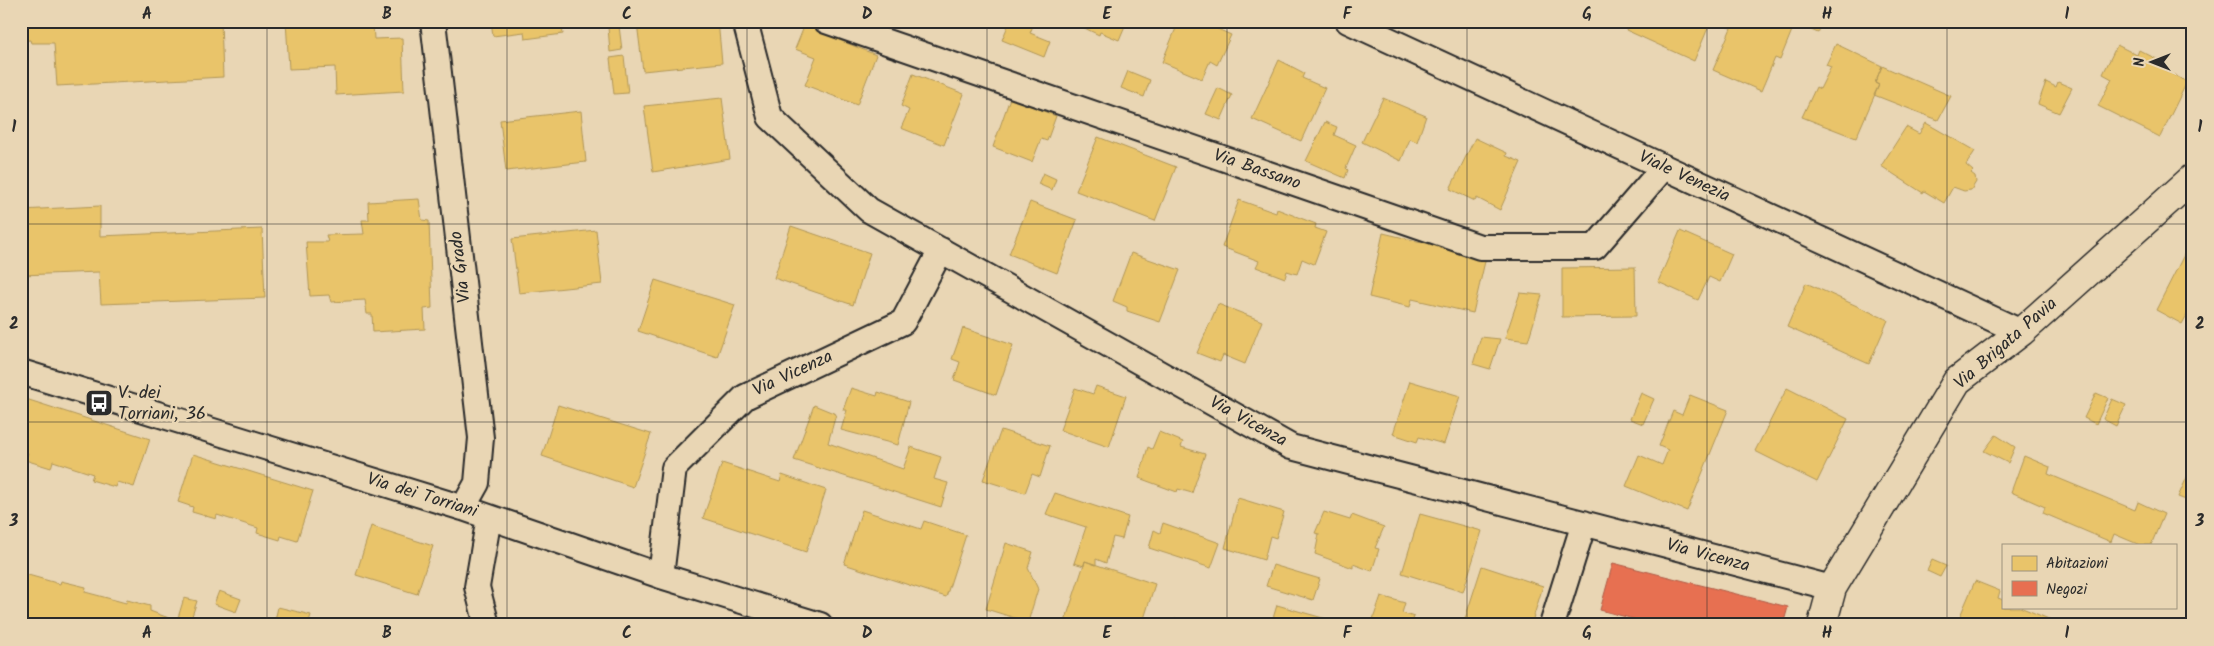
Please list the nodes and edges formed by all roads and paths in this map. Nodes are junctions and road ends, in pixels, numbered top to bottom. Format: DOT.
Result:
graph roads {
  1 [pos="433,21"];
  2 [pos="745,21"];
  3 [pos="826,21"];
  4 [pos="1348,21"];
  5 [pos="1664,167"];
  6 [pos="2193,178"];
  7 [pos="941,250"];
  8 [pos="2021,332"];
  9 [pos="21,372"];
  10 [pos="463,508"];
  11 [pos="489,517"];
  12 [pos="1584,524"];
  13 [pos="661,576"];
  14 [pos="1832,588"];
  15 [pos="487,625"];
  16 [pos="820,625"];
  17 [pos="1552,625"];
  18 [pos="1822,625"];
  1 -- 10 [label="street, Via Grado"];
  2 -- 7 [label="street, Via Vicenza"];
  3 -- 5 [label="street, Via Bassano"];
  4 -- 5 [label="street, Viale Venezia"];
  5 -- 8 [label="street, Viale Venezia"];
  6 -- 8 [label="street, Via Brigata Pavia"];
  7 -- 12 [label="street, Via Vicenza"];
  7 -- 13 [label="street, Via Vicenza"];
  8 -- 14 [label="street, Via Brigata Pavia"];
  9 -- 10 [label="street, Via dei Torriani"];
  10 -- 11 [label="street, Via dei Torriani"];
  11 -- 13 [label="street, Via dei Torriani"];
  11 -- 15 [label="street"];
  12 -- 14 [label="street, Via Vicenza"];
  12 -- 17 [label="street"];
  13 -- 16 [label="street, Via dei Torriani"];
  14 -- 18 [label="street, Via Brigata Pavia"];
}
